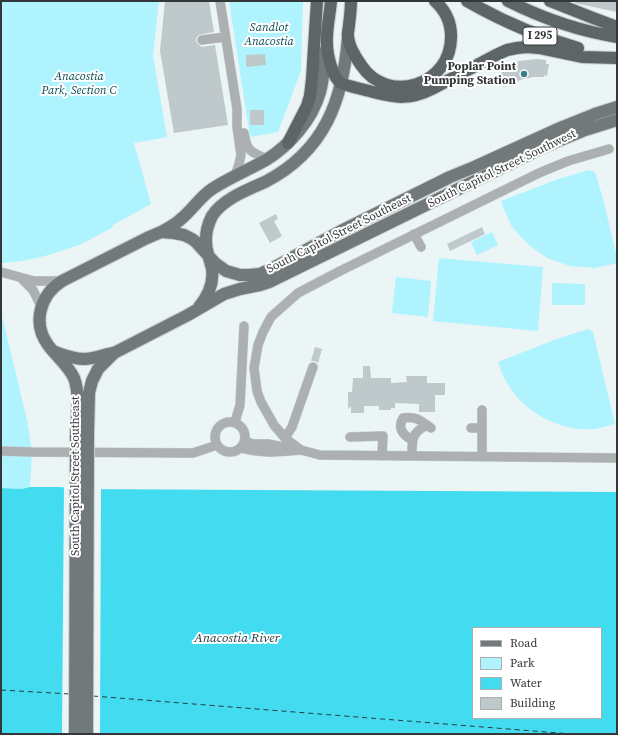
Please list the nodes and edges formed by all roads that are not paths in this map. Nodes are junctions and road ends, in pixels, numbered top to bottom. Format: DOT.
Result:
graph roads {
  1 [pos="220,1"];
  2 [pos="317,1"];
  3 [pos="331,1"];
  4 [pos="351,1"];
  5 [pos="435,1"];
  6 [pos="467,1"];
  7 [pos="508,1"];
  8 [pos="550,1"];
  9 [pos="617,26"];
  10 [pos="226,37"];
  11 [pos="348,37"];
  12 [pos="617,37"];
  13 [pos="202,40"];
  14 [pos="327,44"];
  15 [pos="617,58"];
  16 [pos="342,83"];
  17 [pos="617,107"];
  18 [pos="237,109"];
  19 [pos="617,120"];
  20 [pos="288,143"];
  21 [pos="609,149"];
  22 [pos="267,159"];
  23 [pos="235,176"];
  24 [pos="160,232"];
  25 [pos="414,234"];
  26 [pos="421,247"];
  27 [pos="208,254"];
  28 [pos="1,272"];
  29 [pos="21,278"];
  30 [pos="62,281"];
  31 [pos="41,306"];
  32 [pos="197,310"];
  33 [pos="244,326"];
  34 [pos="54,351"];
  35 [pos="114,353"];
  36 [pos="313,367"];
  37 [pos="482,410"];
  38 [pos="235,422"];
  39 [pos="471,428"];
  40 [pos="482,428"];
  41 [pos="82,433"];
  42 [pos="350,437"];
  43 [pos="285,438"];
  44 [pos="412,440"];
  45 [pos="243,444"];
  46 [pos="217,445"];
  47 [pos="301,450"];
  48 [pos="1,451"];
  49 [pos="382,456"];
  50 [pos="412,456"];
  51 [pos="482,457"];
  52 [pos="617,458"];
  53 [pos="75,734"];
  54 [pos="87,734"];
  1 -- 10 [label="street"];
  2 -- 20 [label="highway"];
  3 -- 14 [label="highway"];
  4 -- 11 [label="highway"];
  5 -- 11 [label="highway"];
  6 -- 15 [label="highway, I 295"];
  7 -- 12 [label="highway, I 295"];
  8 -- 9 [label="highway"];
  10 -- 13 [label="street"];
  10 -- 18 [label="street"];
  11 -- 16 [label="main road"];
  14 -- 16 [label="highway"];
  14 -- 20 [label="main road"];
  15 -- 16 [label="highway"];
  16 -- 27 [label="main road"];
  17 -- 27 [label="main road, South Capitol Street Southeast"];
  18 -- 22 [label="street"];
  18 -- 23 [label="street"];
  19 -- 32 [label="main road, South Capitol Street Southwest"];
  20 -- 22 [label="main road"];
  21 -- 25 [label="street"];
  22 -- 23 [label="main road"];
  23 -- 24 [label="main road"];
  24 -- 27 [label="main road, South Capitol Street Southeast"];
  24 -- 30 [label="main road, South Capitol Street Southeast"];
  25 -- 26 [label="street"];
  25 -- 43 [label="street"];
  27 -- 32 [label="main road"];
  28 -- 29 [label="street"];
  29 -- 30 [label="street"];
  29 -- 31 [label="street"];
  30 -- 31 [label="main road, South Capitol Street Southeast"];
  31 -- 34 [label="main road, South Capitol Street Southeast"];
  32 -- 35 [label="main road, South Capitol Street Southwest"];
  33 -- 38 [label="street"];
  34 -- 35 [label="main road"];
  34 -- 41 [label="main road, South Capitol Street Southeast"];
  35 -- 41 [label="main road, South Capitol Street Southwest"];
  36 -- 43 [label="street"];
  37 -- 40 [label="street"];
  38 -- 45 [label="street"];
  38 -- 46 [label="street"];
  39 -- 40 [label="street"];
  40 -- 51 [label="street"];
  41 -- 53 [label="main road, South Capitol Street Southeast, bridge"];
  41 -- 54 [label="main road, South Capitol Street Southwest, bridge"];
  42 -- 49 [label="street"];
  43 -- 47 [label="street"];
  44 -- 44 [label="street"];
  44 -- 50 [label="street"];
  45 -- 46 [label="street"];
  45 -- 47 [label="street"];
  46 -- 48 [label="street"];
  47 -- 49 [label="street"];
  49 -- 50 [label="street"];
  50 -- 51 [label="street"];
  51 -- 52 [label="street"];
}
